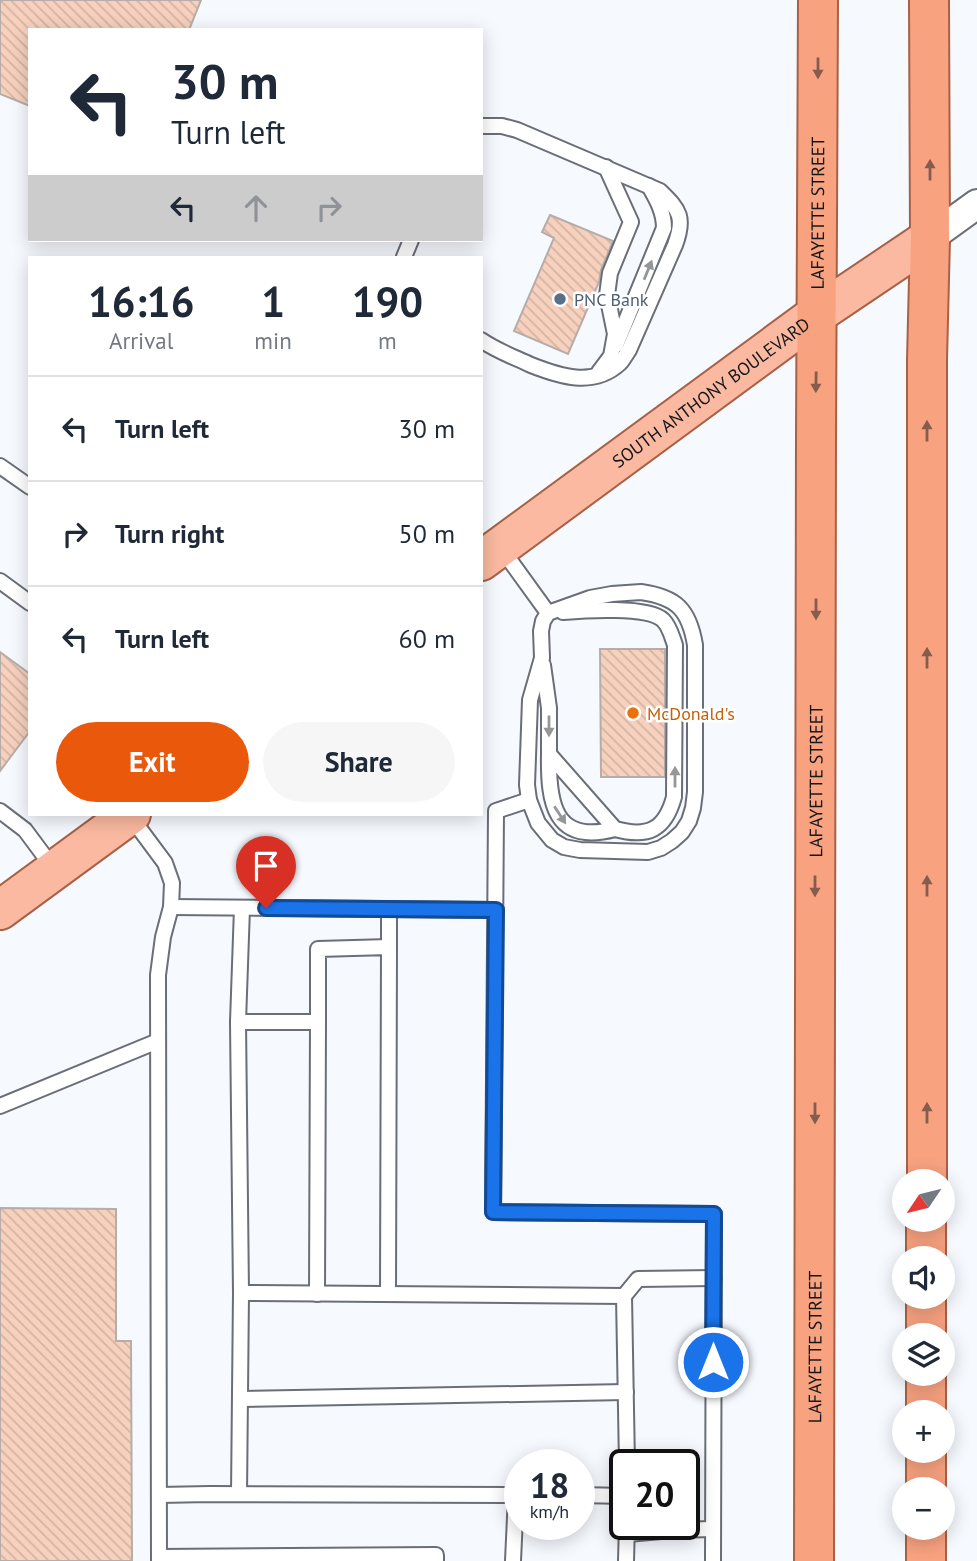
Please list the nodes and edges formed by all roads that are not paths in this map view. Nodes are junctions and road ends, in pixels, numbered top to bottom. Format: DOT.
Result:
graph roads {
  1 [pos="818,0"];
  2 [pos="929,0"];
  3 [pos="483,126"];
  4 [pos="606,167"];
  5 [pos="649,186"];
  6 [pos="977,204"];
  7 [pos="930,238"];
  8 [pos="817,314"];
  9 [pos="483,341"];
  10 [pos="611,356"];
  11 [pos="588,377"];
  12 [pos="0,466"];
  13 [pos="28,486"];
  14 [pos="487,555"];
  15 [pos="0,581"];
  16 [pos="28,602"];
  17 [pos="548,613"];
  18 [pos="542,658"];
  19 [pos="549,754"];
  20 [pos="529,800"];
  21 [pos="0,811"];
  22 [pos="127,816"];
  23 [pos="131,816"];
  24 [pos="615,829"];
  25 [pos="55,870"];
  26 [pos="171,907"];
  27 [pos="242,908"];
  28 [pos="389,909"];
  29 [pos="0,910"];
  30 [pos="496,910"];
  31 [pos="389,947"];
  32 [pos="318,1022"];
  33 [pos="238,1023"];
  34 [pos="158,1041"];
  35 [pos="0,1105"];
  36 [pos="927,1169"];
  37 [pos="714,1278"];
  38 [pos="241,1293"];
  39 [pos="317,1294"];
  40 [pos="388,1294"];
  41 [pos="624,1296"];
  42 [pos="626,1392"];
  43 [pos="240,1399"];
  44 [pos="627,1449"];
  45 [pos="239,1494"];
  46 [pos="159,1495"];
  47 [pos="504,1495"];
  48 [pos="700,1529"];
  49 [pos="713,1529"];
  50 [pos="515,1540"];
  51 [pos="627,1540"];
  52 [pos="926,1540"];
  53 [pos="159,1559"];
  54 [pos="436,1561"];
  55 [pos="513,1561"];
  56 [pos="626,1561"];
  57 [pos="713,1561"];
  58 [pos="814,1561"];
  59 [pos="926,1561"];
  1 -- 8 [label="highway, LAFAYETTE STREET, one-way"];
  7 -- 2 [label="highway, one-way"];
  3 -- 4 [label="lane"];
  4 -- 5 [label="lane"];
  4 -- 10 [label="lane"];
  10 -- 5 [label="lane, one-way"];
  5 -- 11 [label="lane"];
  6 -- 7 [label="street, SOUTH ANTHONY BOULEVARD"];
  7 -- 8 [label="main road, SOUTH ANTHONY BOULEVARD"];
  36 -- 7 [label="highway, one-way"];
  8 -- 14 [label="main road, SOUTH ANTHONY BOULEVARD"];
  8 -- 58 [label="highway, LAFAYETTE STREET, one-way"];
  9 -- 11 [label="lane"];
  10 -- 11 [label="lane"];
  12 -- 13 [label="lane"];
  14 -- 17 [label="lane"];
  15 -- 16 [label="lane"];
  17 -- 18 [label="lane"];
  17 -- 20 [label="lane"];
  24 -- 17 [label="lane, one-way"];
  18 -- 19 [label="lane, one-way"];
  18 -- 20 [label="lane"];
  19 -- 24 [label="lane"];
  19 -- 24 [label="lane, one-way"];
  20 -- 30 [label="lane"];
  21 -- 25 [label="lane"];
  22 -- 25 [label="main road"];
  23 -- 26 [label="lane"];
  25 -- 29 [label="main road"];
  26 -- 27 [label="lane"];
  26 -- 34 [label="lane"];
  27 -- 28 [label="lane"];
  27 -- 33 [label="lane"];
  28 -- 30 [label="lane"];
  28 -- 31 [label="lane"];
  30 -- 37 [label="lane"];
  31 -- 32 [label="lane"];
  31 -- 40 [label="lane"];
  32 -- 33 [label="lane"];
  32 -- 39 [label="lane"];
  33 -- 38 [label="lane"];
  34 -- 35 [label="lane"];
  34 -- 46 [label="lane"];
  37 -- 41 [label="lane"];
  37 -- 49 [label="lane"];
  38 -- 39 [label="lane"];
  38 -- 43 [label="lane"];
  39 -- 40 [label="lane"];
  40 -- 41 [label="lane"];
  41 -- 42 [label="lane"];
  42 -- 43 [label="lane"];
  42 -- 44 [label="lane"];
  43 -- 45 [label="lane"];
  45 -- 46 [label="lane"];
  45 -- 47 [label="lane"];
  46 -- 53 [label="lane"];
  48 -- 49 [label="lane"];
  49 -- 57 [label="lane"];
  50 -- 55 [label="lane"];
  51 -- 56 [label="lane"];
  52 -- 59 [label="highway"];
  53 -- 54 [label="lane"];
}
